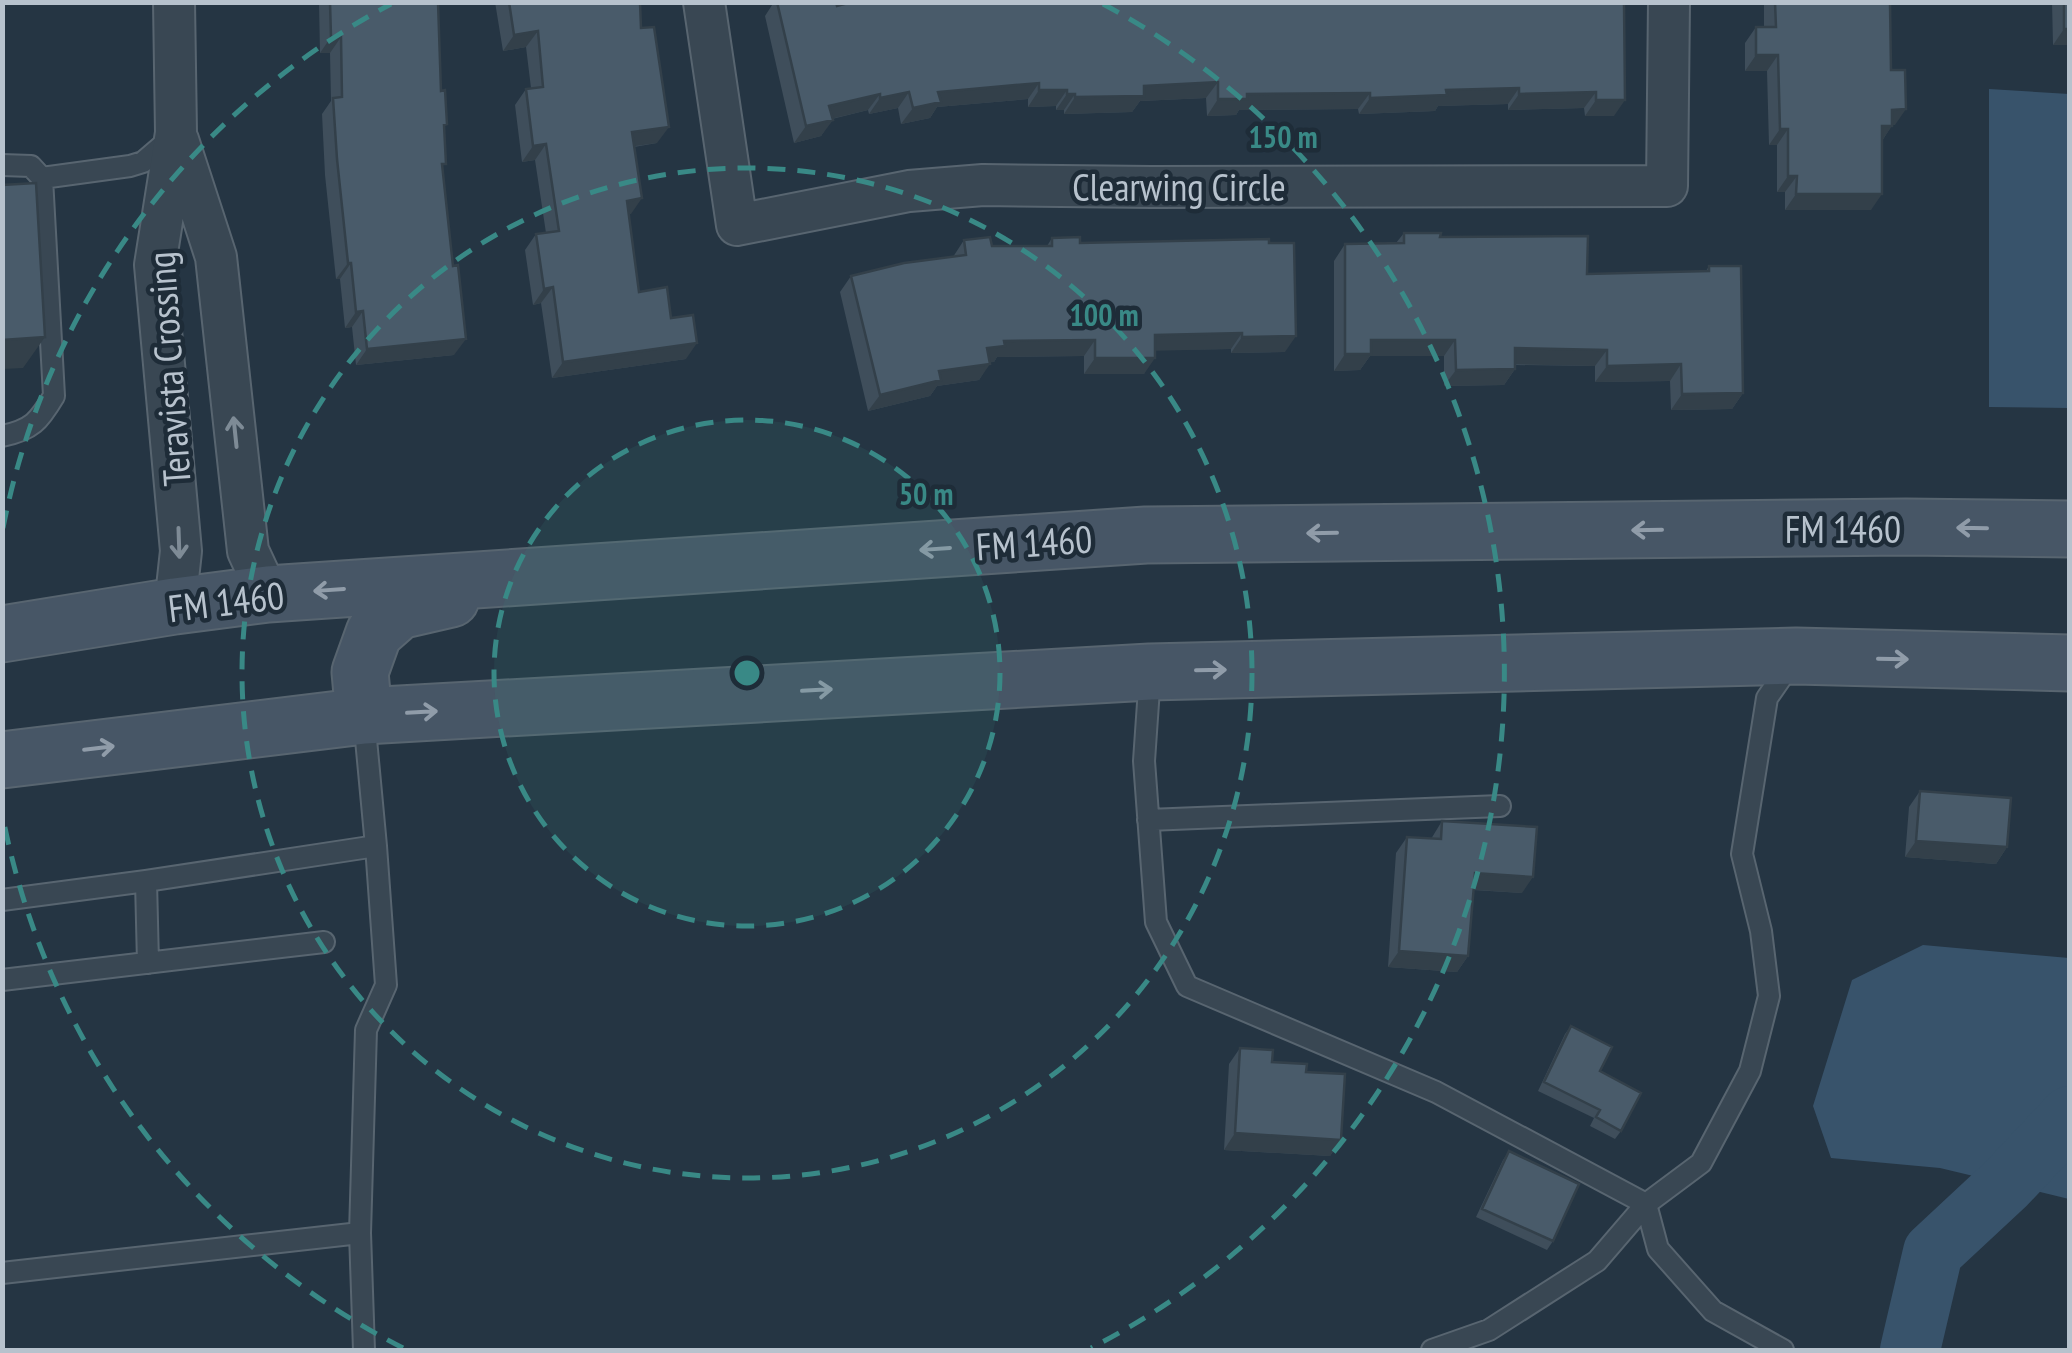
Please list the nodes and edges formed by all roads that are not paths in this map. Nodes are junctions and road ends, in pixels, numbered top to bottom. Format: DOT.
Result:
graph roads {
  1 [pos="174,2"];
  2 [pos="704,2"];
  3 [pos="1669,2"];
  4 [pos="176,134"];
  5 [pos="2,165"];
  6 [pos="37,187"];
  7 [pos="2,436"];
  8 [pos="2070,528"];
  9 [pos="566,575"];
  10 [pos="268,594"];
  11 [pos="175,606"];
  12 [pos="23,620"];
  13 [pos="1796,656"];
  14 [pos="2070,663"];
  15 [pos="1150,672"];
  16 [pos="364,716"];
  17 [pos="2,760"];
  18 [pos="1500,806"];
  19 [pos="1148,820"];
  20 [pos="376,846"];
  21 [pos="146,881"];
  22 [pos="2,900"];
  23 [pos="324,942"];
  24 [pos="148,963"];
  25 [pos="2,980"];
  26 [pos="1646,1204"];
  27 [pos="360,1233"];
  28 [pos="2,1273"];
  29 [pos="364,1350"];
  30 [pos="1432,1350"];
  31 [pos="1783,1350"];
  1 -- 4 [label="street, Teravista Crossing"];
  2 -- 3 [label="street, Clearwing Circle"];
  4 -- 6 [label="lane"];
  10 -- 4 [label="street, Teravista Crossing, one-way"];
  4 -- 11 [label="street, Teravista Crossing, one-way"];
  5 -- 6 [label="lane"];
  6 -- 7 [label="lane"];
  8 -- 9 [label="main road, FM 1460 / FM 1460, one-way"];
  9 -- 10 [label="main road, FM 1460 / FM 1460, one-way"];
  9 -- 16 [label="main road"];
  10 -- 11 [label="main road, FM 1460 / FM 1460"];
  11 -- 12 [label="main road, FM 1460 / FM 1460"];
  13 -- 14 [label="main road, one-way"];
  15 -- 13 [label="main road, one-way"];
  13 -- 26 [label="lane"];
  16 -- 15 [label="main road, one-way"];
  15 -- 19 [label="lane"];
  17 -- 16 [label="main road, one-way"];
  16 -- 20 [label="lane"];
  18 -- 19 [label="lane"];
  19 -- 26 [label="lane"];
  20 -- 21 [label="lane"];
  20 -- 27 [label="lane"];
  21 -- 22 [label="lane"];
  21 -- 24 [label="lane"];
  23 -- 24 [label="lane"];
  24 -- 25 [label="lane"];
  26 -- 30 [label="lane"];
  26 -- 31 [label="lane"];
  27 -- 28 [label="lane"];
  27 -- 29 [label="lane"];
}
